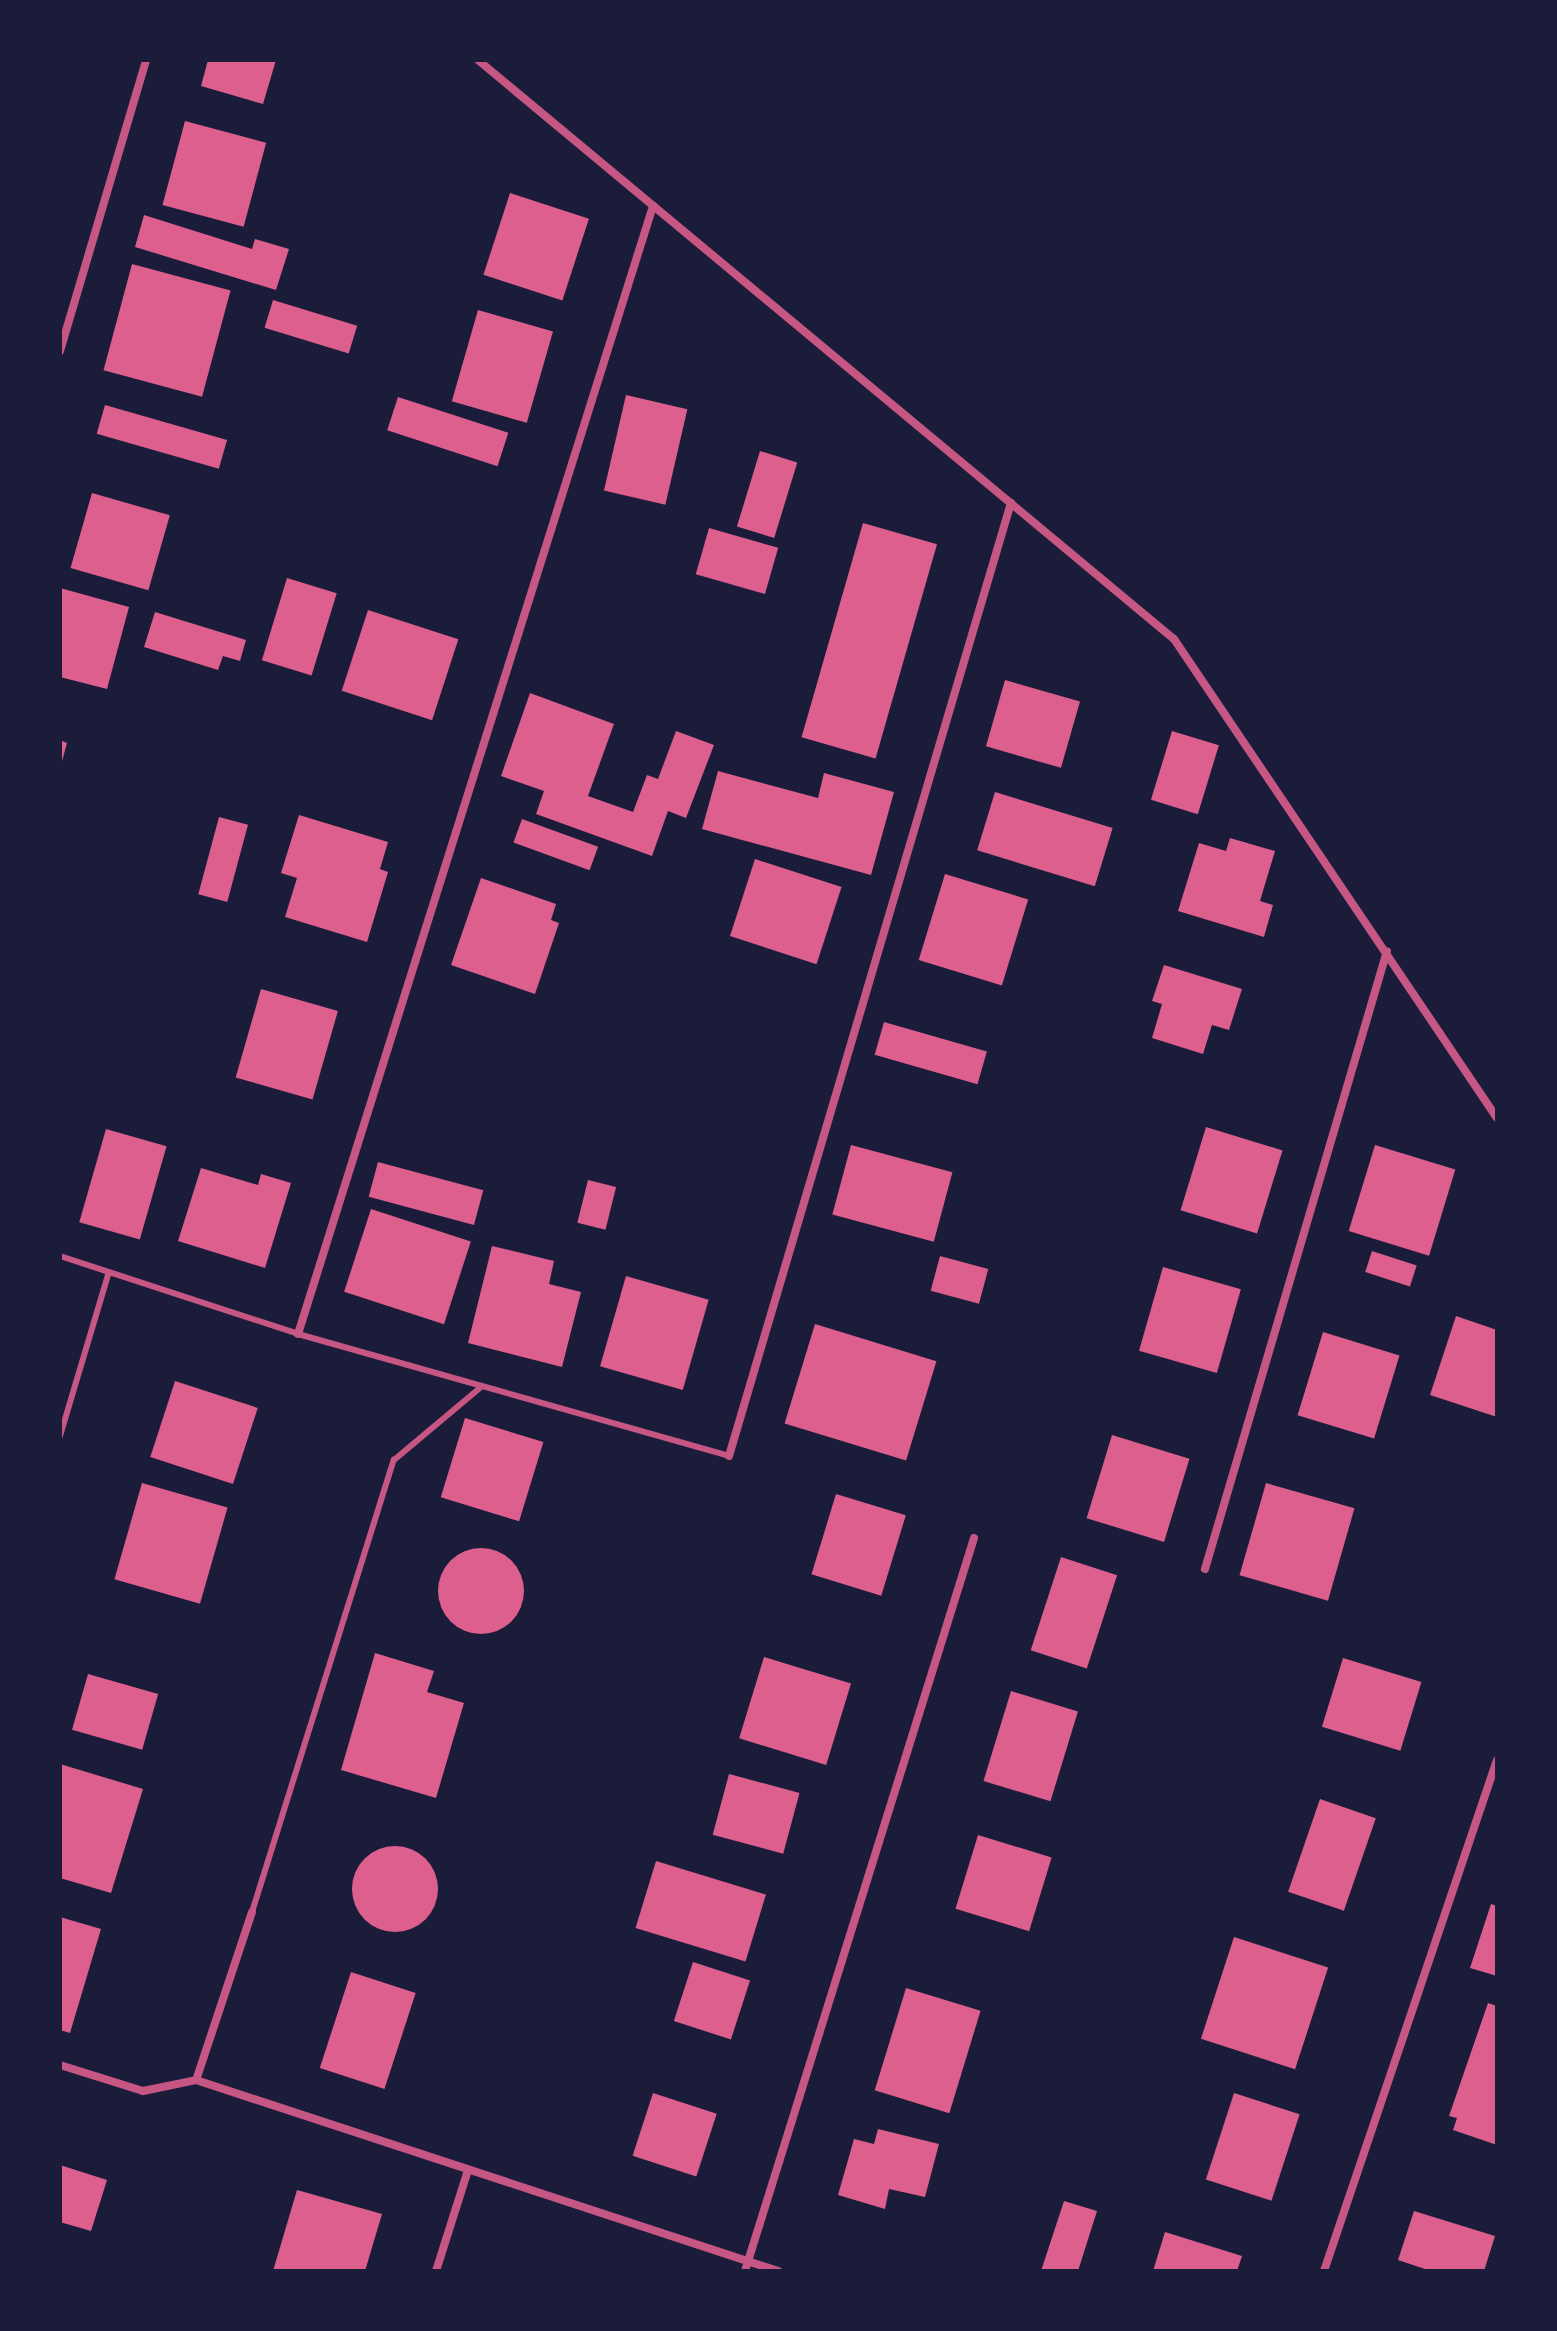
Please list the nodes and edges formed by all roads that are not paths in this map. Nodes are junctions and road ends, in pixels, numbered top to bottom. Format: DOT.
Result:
graph roads {
  1 [pos="146,60"];
  2 [pos="478,60"];
  3 [pos="653,206"];
  4 [pos="60,351"];
  5 [pos="1011,503"];
  6 [pos="1387,951"];
  7 [pos="1497,1118"];
  8 [pos="60,1256"];
  9 [pos="109,1272"];
  10 [pos="298,1334"];
  11 [pos="481,1387"];
  12 [pos="60,1436"];
  13 [pos="729,1456"];
  14 [pos="974,1538"];
  15 [pos="1205,1569"];
  16 [pos="1497,1760"];
  17 [pos="252,1912"];
  18 [pos="60,2065"];
  19 [pos="196,2080"];
  20 [pos="468,2170"];
  21 [pos="746,2267"];
  22 [pos="436,2271"];
  23 [pos="778,2271"];
  24 [pos="1324,2271"];
  1 -- 4 [label="street"];
  2 -- 3 [label="street"];
  3 -- 5 [label="street"];
  3 -- 10 [label="street"];
  5 -- 6 [label="street"];
  5 -- 13 [label="street"];
  6 -- 7 [label="street"];
  6 -- 15 [label="street"];
  8 -- 9 [label="lane"];
  9 -- 10 [label="lane"];
  9 -- 12 [label="lane"];
  10 -- 11 [label="lane"];
  11 -- 13 [label="lane"];
  11 -- 17 [label="lane"];
  14 -- 21 [label="street"];
  16 -- 24 [label="street"];
  17 -- 19 [label="street"];
  18 -- 19 [label="street"];
  19 -- 20 [label="street"];
  20 -- 21 [label="street"];
  20 -- 22 [label="street"];
  21 -- 23 [label="street"];
}
